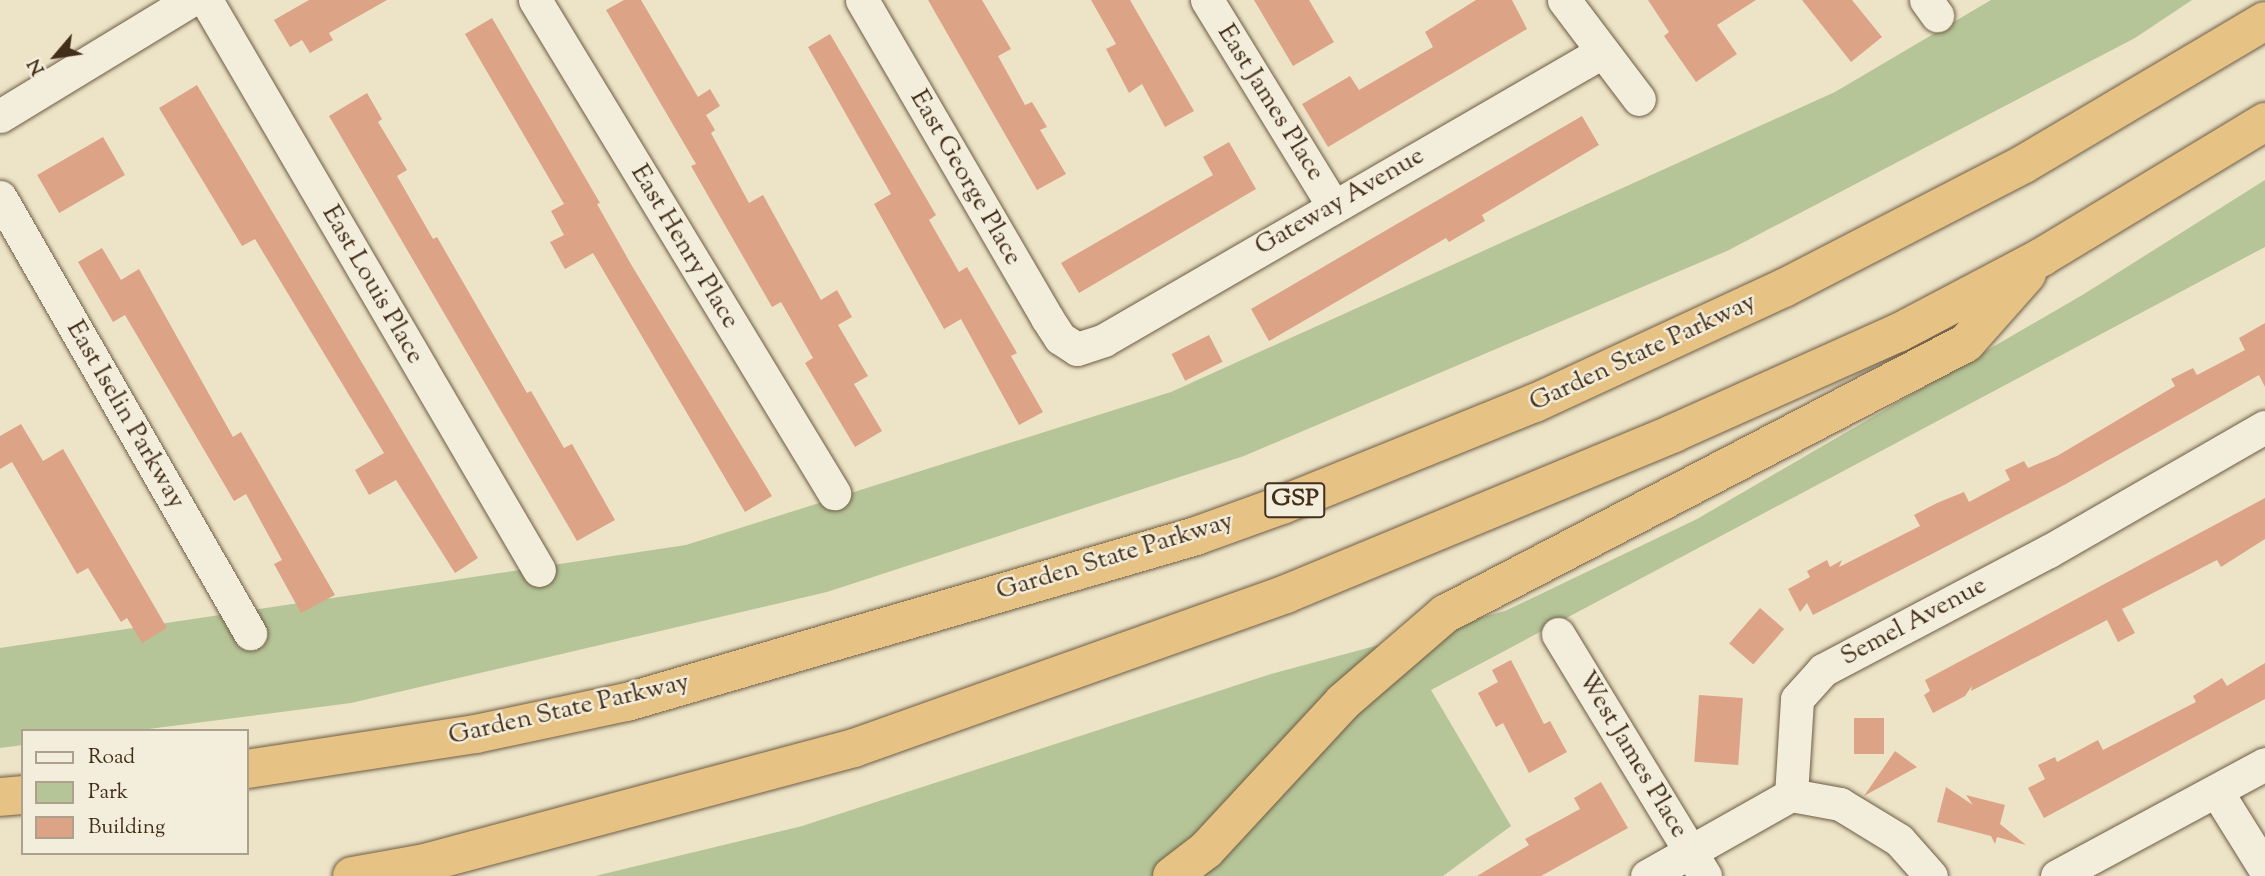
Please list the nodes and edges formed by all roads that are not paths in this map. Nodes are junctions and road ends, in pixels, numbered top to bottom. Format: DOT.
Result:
graph roads {
  1 [pos="191,0"];
  2 [pos="206,0"];
  3 [pos="535,0"];
  4 [pos="862,0"];
  5 [pos="1207,0"];
  6 [pos="1564,0"];
  7 [pos="2265,21"];
  8 [pos="1602,52"];
  9 [pos="1639,99"];
  10 [pos="0,116"];
  11 [pos="2265,122"];
  12 [pos="0,197"];
  13 [pos="1334,206"];
  14 [pos="2042,257"];
  15 [pos="1077,349"];
  16 [pos="2265,426"];
  17 [pos="834,493"];
  18 [pos="539,570"];
  19 [pos="250,633"];
  20 [pos="1558,634"];
  21 [pos="2265,764"];
  22 [pos="248,769"];
  23 [pos="2217,792"];
  24 [pos="21,795"];
  25 [pos="1791,795"];
  26 [pos="0,797"];
  27 [pos="1698,864"];
  28 [pos="2265,869"];
  29 [pos="352,876"];
  30 [pos="1172,876"];
  31 [pos="1647,876"];
  32 [pos="1931,876"];
  33 [pos="2057,876"];
  1 -- 10 [label="street"];
  2 -- 18 [label="street, East Louis Place"];
  3 -- 17 [label="street, East Henry Place"];
  4 -- 15 [label="street, East George Place"];
  5 -- 13 [label="street, East James Place"];
  6 -- 8 [label="street"];
  7 -- 22 [label="highway, Garden State Parkway / GSP"];
  8 -- 9 [label="street"];
  8 -- 13 [label="street, Gateway Avenue"];
  11 -- 14 [label="highway"];
  12 -- 19 [label="street, East Iselin Parkway"];
  13 -- 15 [label="street, Gateway Avenue"];
  14 -- 29 [label="highway"];
  14 -- 30 [label="highway"];
  16 -- 25 [label="street, Semel Avenue"];
  20 -- 27 [label="street, West James Place"];
  21 -- 23 [label="street"];
  23 -- 28 [label="street"];
  23 -- 33 [label="street"];
  24 -- 26 [label="highway"];
  25 -- 27 [label="street"];
  25 -- 32 [label="street"];
  27 -- 31 [label="street"];
}
